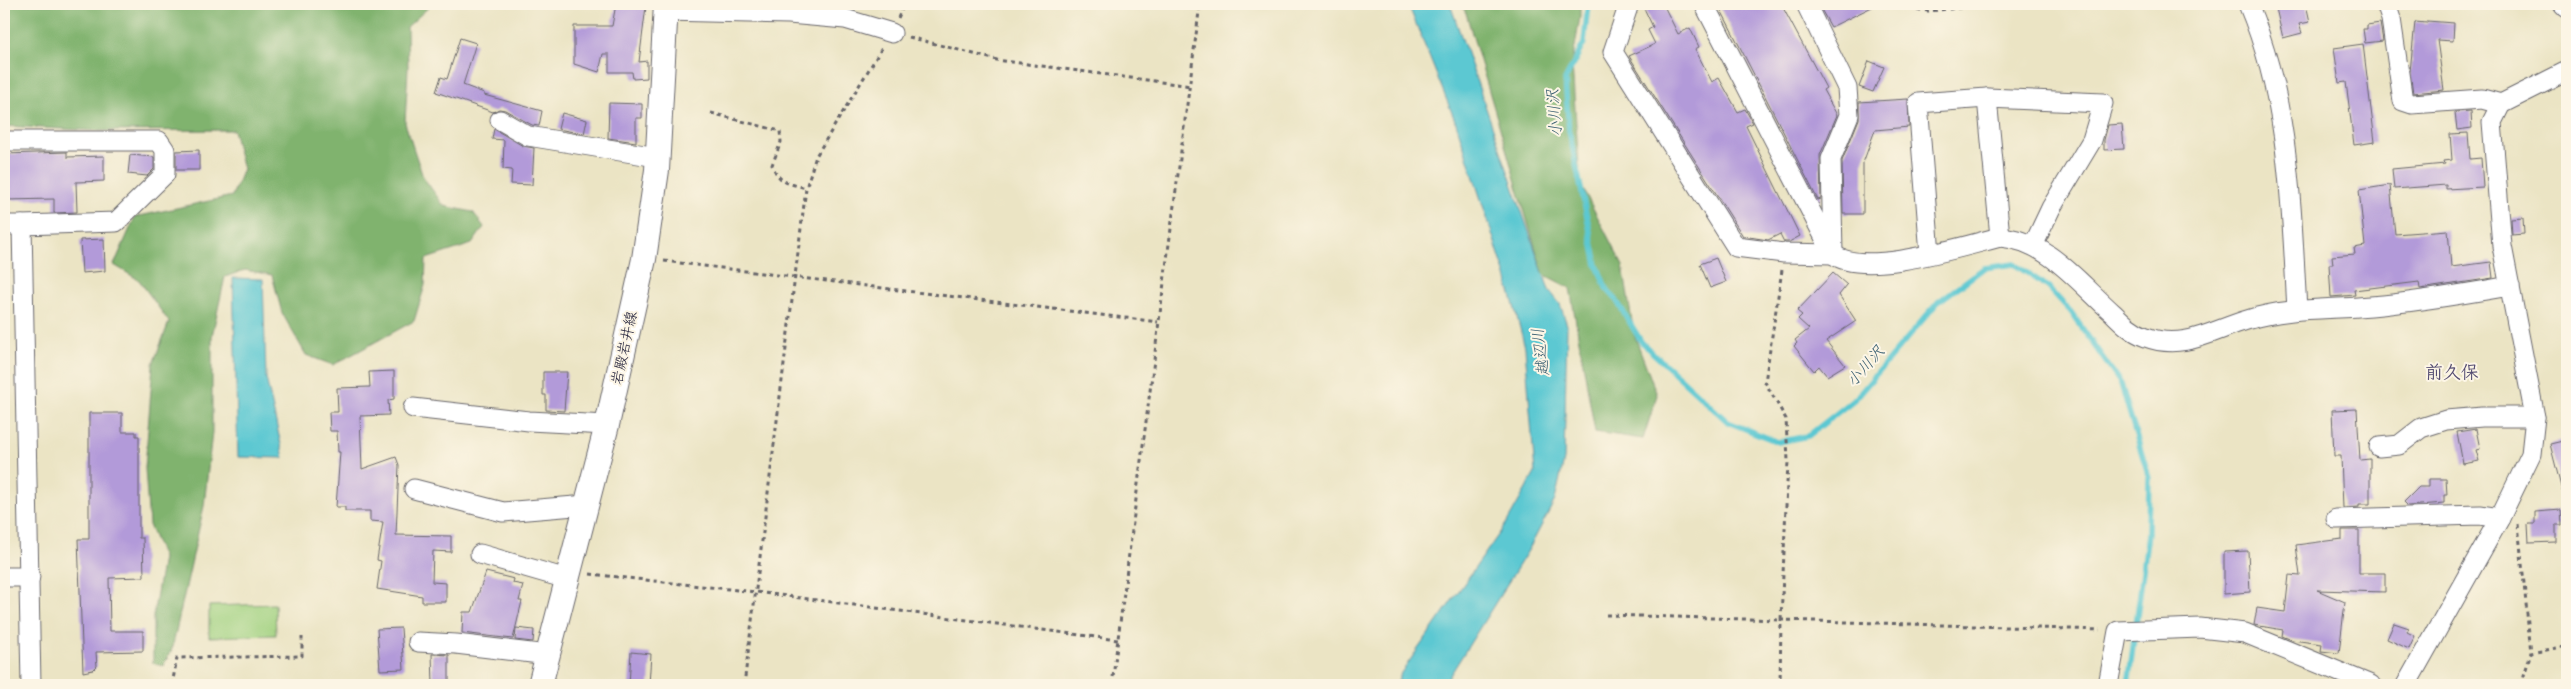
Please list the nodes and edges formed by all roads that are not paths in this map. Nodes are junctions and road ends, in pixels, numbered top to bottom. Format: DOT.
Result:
graph roads {
  1 [pos="1629,4"];
  2 [pos="1704,4"];
  3 [pos="1806,4"];
  4 [pos="2248,4"];
  5 [pos="2386,4"];
  6 [pos="2563,4"];
  7 [pos="665,7"];
  8 [pos="2567,8"];
  9 [pos="892,32"];
  10 [pos="2567,71"];
  11 [pos="1987,98"];
  12 [pos="2501,104"];
  13 [pos="500,120"];
  14 [pos="4,141"];
  15 [pos="658,157"];
  16 [pos="13,225"];
  17 [pos="2000,237"];
  18 [pos="2034,244"];
  19 [pos="1833,254"];
  20 [pos="1930,254"];
  21 [pos="2510,286"];
  22 [pos="2297,310"];
  23 [pos="413,408"];
  24 [pos="2535,417"];
  25 [pos="607,425"];
  26 [pos="2379,447"];
  27 [pos="414,489"];
  28 [pos="587,505"];
  29 [pos="2500,518"];
  30 [pos="2336,519"];
  31 [pos="480,554"];
  32 [pos="568,576"];
  33 [pos="4,577"];
  34 [pos="30,577"];
  35 [pos="418,642"];
  36 [pos="548,655"];
  37 [pos="31,685"];
  38 [pos="540,685"];
  39 [pos="2108,685"];
  40 [pos="2371,685"];
  41 [pos="2406,685"];
  1 -- 19 [label="street"];
  2 -- 19 [label="street"];
  3 -- 19 [label="street"];
  4 -- 22 [label="street"];
  5 -- 12 [label="street"];
  6 -- 8 [label="street"];
  7 -- 9 [label="street"];
  7 -- 15 [label="main road, 岩殿岩井線"];
  10 -- 12 [label="street"];
  11 -- 17 [label="street"];
  11 -- 18 [label="street"];
  11 -- 20 [label="street"];
  12 -- 21 [label="street"];
  13 -- 15 [label="street"];
  14 -- 16 [label="street"];
  15 -- 25 [label="main road, 岩殿岩井線"];
  16 -- 34 [label="street"];
  17 -- 18 [label="street"];
  17 -- 20 [label="street"];
  18 -- 22 [label="street"];
  19 -- 20 [label="street"];
  21 -- 22 [label="street"];
  21 -- 24 [label="street"];
  23 -- 25 [label="street"];
  24 -- 26 [label="street"];
  24 -- 29 [label="street"];
  25 -- 28 [label="main road, 岩殿岩井線"];
  27 -- 28 [label="street"];
  28 -- 32 [label="main road, 岩殿岩井線"];
  29 -- 30 [label="street"];
  29 -- 41 [label="street"];
  31 -- 32 [label="street"];
  32 -- 36 [label="main road, 岩殿岩井線"];
  33 -- 34 [label="street"];
  34 -- 37 [label="street"];
  35 -- 36 [label="street"];
  36 -- 38 [label="main road, 岩殿岩井線"];
  39 -- 40 [label="street"];
}
